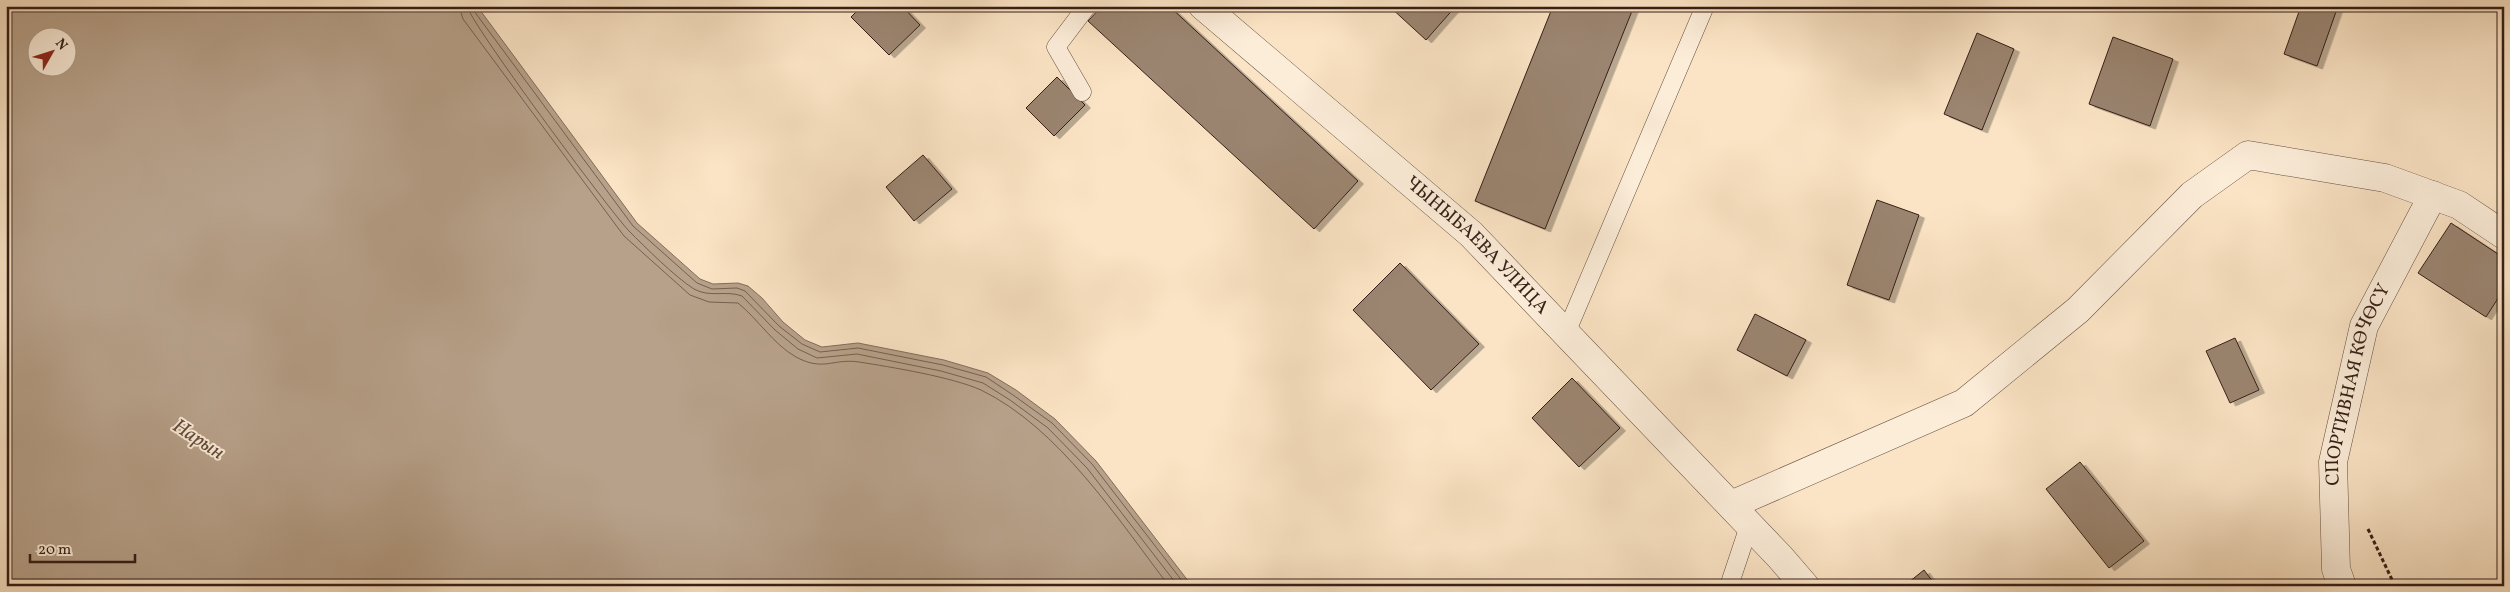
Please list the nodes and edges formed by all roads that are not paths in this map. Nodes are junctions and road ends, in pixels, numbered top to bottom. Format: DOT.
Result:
graph roads {
  1 [pos="1087,6"];
  2 [pos="1203,6"];
  3 [pos="1705,6"];
  4 [pos="1082,92"];
  5 [pos="2432,195"];
  6 [pos="2504,235"];
  7 [pos="1566,333"];
  8 [pos="1731,505"];
  9 [pos="1749,526"];
  10 [pos="1729,586"];
  11 [pos="1804,586"];
  12 [pos="2342,586"];
  1 -- 4 [label="lane"];
  2 -- 7 [label="street, ЧЫНЫБАЕВА УЛИЦА"];
  3 -- 7 [label="lane"];
  5 -- 6 [label="street"];
  5 -- 8 [label="street"];
  5 -- 12 [label="street, СПОРТИВНАЯ КӨЧӨСҮ"];
  7 -- 8 [label="street, ЧЫНЫБАЕВА УЛИЦА"];
  8 -- 9 [label="street, ЧЫНЫБАЕВА УЛИЦА"];
  9 -- 10 [label="lane"];
  9 -- 11 [label="street, ЧЫНЫБАЕВА УЛИЦА"];
}
